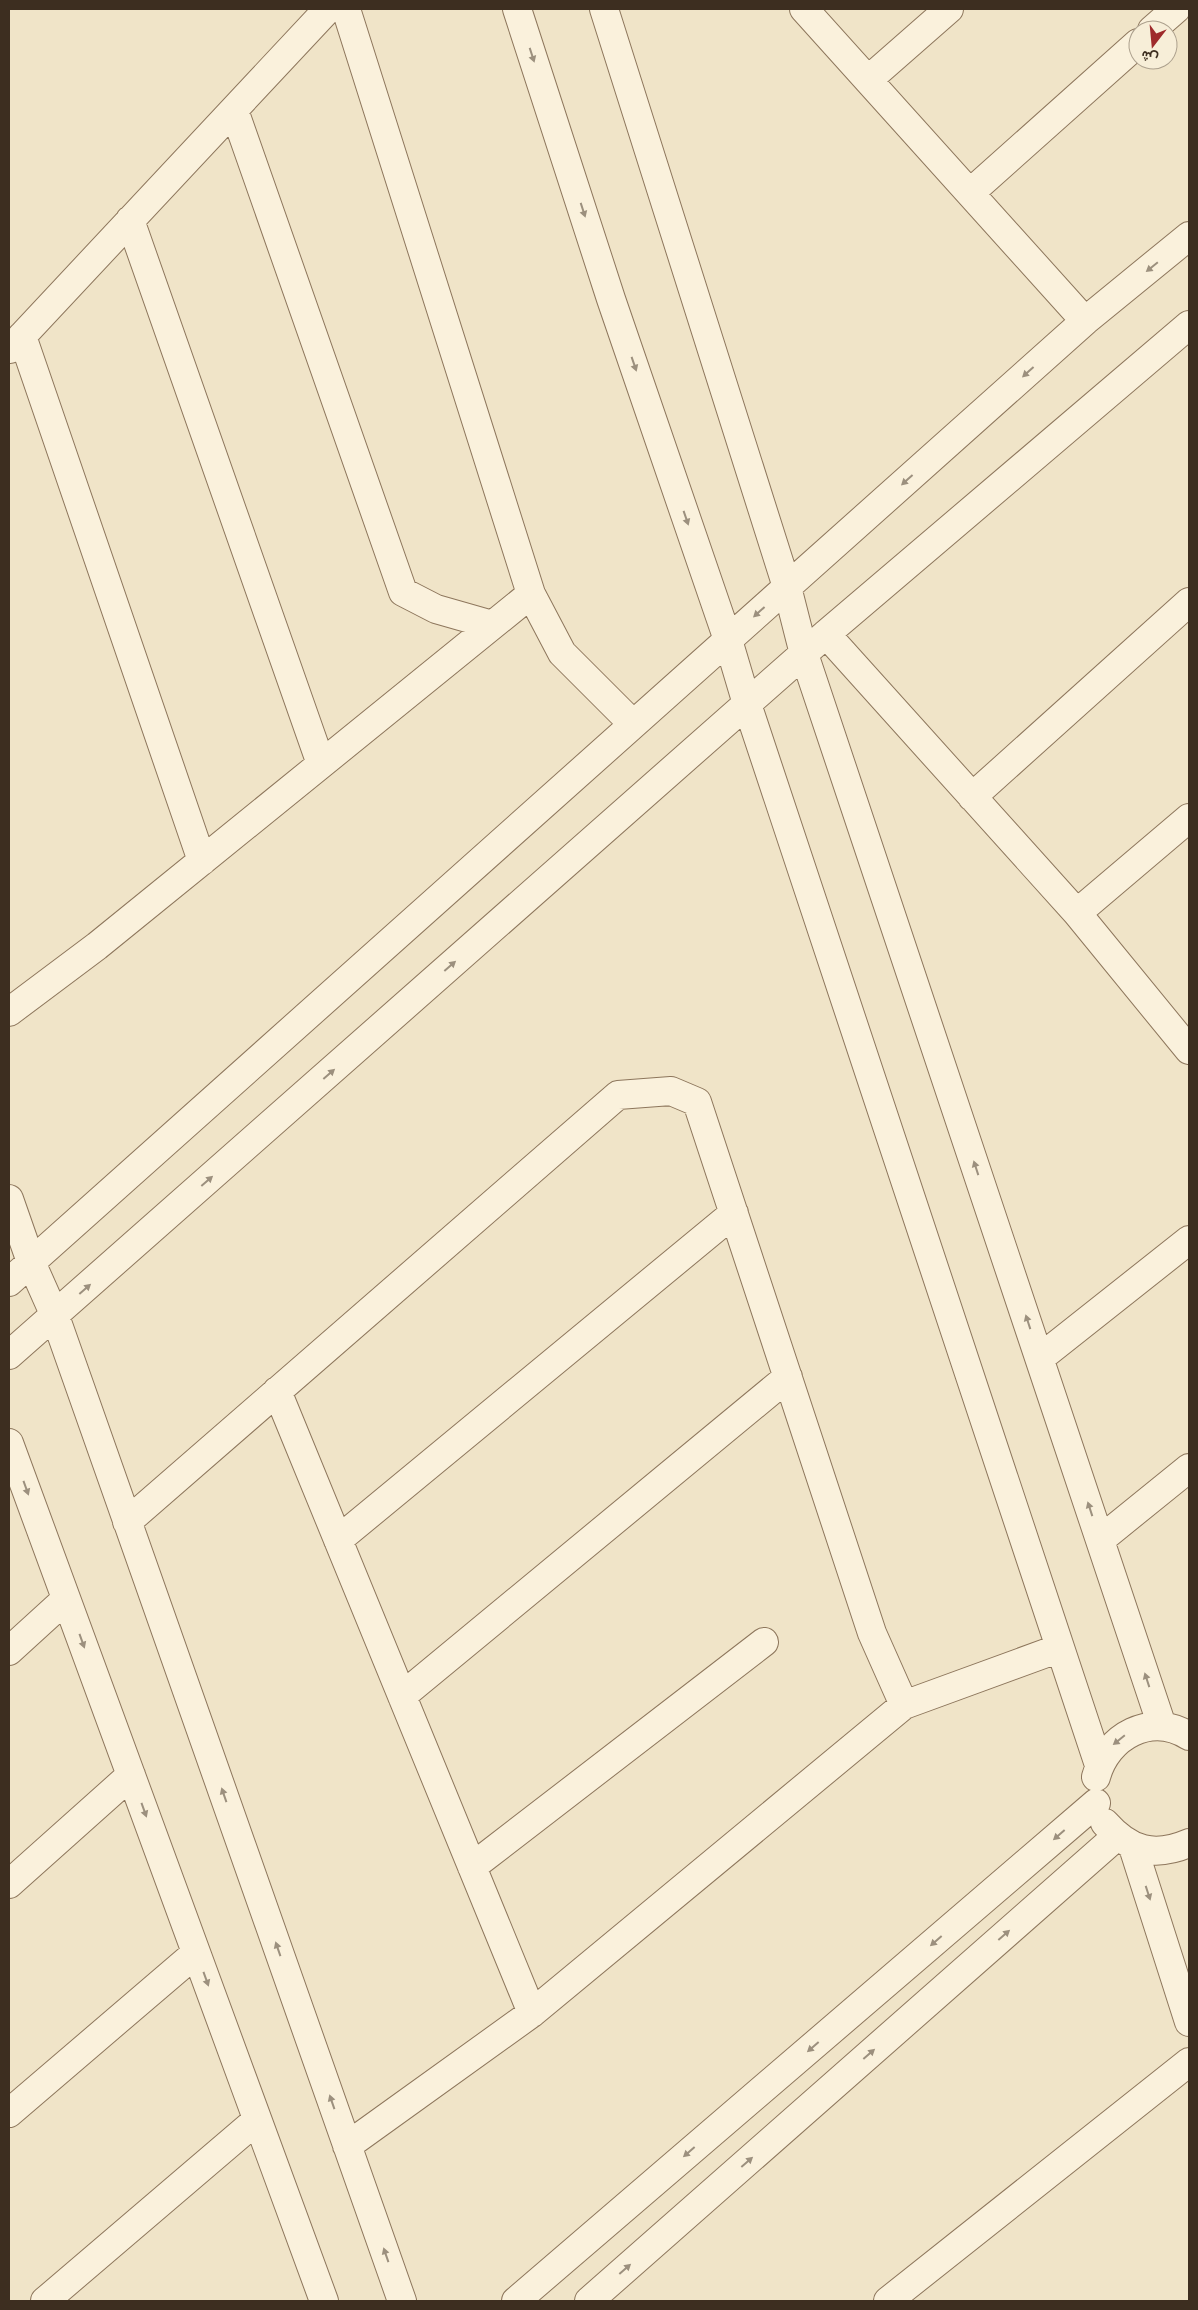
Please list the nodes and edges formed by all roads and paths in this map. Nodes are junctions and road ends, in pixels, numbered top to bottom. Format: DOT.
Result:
graph roads {
  1 [pos="328,9"];
  2 [pos="346,9"];
  3 [pos="518,9"];
  4 [pos="604,9"];
  5 [pos="804,9"];
  6 [pos="949,9"];
  7 [pos="1176,9"];
  8 [pos="1163,20"];
  9 [pos="1128,52"];
  10 [pos="868,80"];
  11 [pos="234,110"];
  12 [pos="970,193"];
  13 [pos="130,220"];
  14 [pos="1189,236"];
  15 [pos="1085,321"];
  16 [pos="1189,325"];
  17 [pos="16,343"];
  18 [pos="787,587"];
  19 [pos="531,594"];
  20 [pos="1189,602"];
  21 [pos="492,625"];
  22 [pos="826,634"];
  23 [pos="728,640"];
  24 [pos="804,654"];
  25 [pos="747,704"];
  26 [pos="633,724"];
  27 [pos="322,764"];
  28 [pos="972,797"];
  29 [pos="1189,818"];
  30 [pos="202,861"];
  31 [pos="1077,913"];
  32 [pos="9,1012"];
  33 [pos="1188,1046"];
  34 [pos="9,1199"];
  35 [pos="734,1213"];
  36 [pos="1189,1240"];
  37 [pos="31,1262"];
  38 [pos="9,1282"];
  39 [pos="55,1316"];
  40 [pos="9,1356"];
  41 [pos="1040,1358"];
  42 [pos="788,1376"];
  43 [pos="277,1391"];
  44 [pos="9,1443"];
  45 [pos="1189,1468"];
  46 [pos="127,1522"];
  47 [pos="338,1540"];
  48 [pos="1100,1540"];
  49 [pos="66,1599"];
  50 [pos="764,1642"];
  51 [pos="1060,1648"];
  52 [pos="9,1651"];
  53 [pos="402,1696"];
  54 [pos="904,1704"];
  55 [pos="1180,1729"];
  56 [pos="1099,1765"];
  57 [pos="131,1775"];
  58 [pos="1096,1803"];
  59 [pos="1125,1842"];
  60 [pos="1189,1843"];
  61 [pos="472,1867"];
  62 [pos="9,1884"];
  63 [pos="196,1953"];
  64 [pos="532,2013"];
  65 [pos="1189,2022"];
  66 [pos="1189,2062"];
  67 [pos="9,2113"];
  68 [pos="257,2120"];
  69 [pos="347,2146"];
  70 [pos="45,2301"];
  71 [pos="324,2301"];
  72 [pos="402,2301"];
  73 [pos="516,2301"];
  74 [pos="589,2301"];
  75 [pos="888,2301"];
  1 -- 11 [label="street"];
  2 -- 19 [label="street"];
  3 -- 23 [label="street, one-way"];
  4 -- 18 [label="street"];
  5 -- 10 [label="street"];
  6 -- 10 [label="street"];
  7 -- 8 [label="street"];
  9 -- 12 [label="street"];
  10 -- 12 [label="street"];
  11 -- 13 [label="street"];
  11 -- 21 [label="street"];
  12 -- 15 [label="street"];
  13 -- 17 [label="street"];
  13 -- 27 [label="street"];
  14 -- 15 [label="street, one-way"];
  15 -- 18 [label="street, one-way"];
  16 -- 22 [label="street"];
  17 -- 30 [label="street"];
  18 -- 23 [label="street, one-way"];
  18 -- 24 [label="street"];
  19 -- 21 [label="street"];
  19 -- 26 [label="street"];
  20 -- 28 [label="street"];
  21 -- 27 [label="street"];
  22 -- 24 [label="street"];
  22 -- 28 [label="street"];
  23 -- 25 [label="street"];
  23 -- 26 [label="street"];
  24 -- 25 [label="street"];
  41 -- 24 [label="street, one-way"];
  39 -- 25 [label="street, one-way"];
  25 -- 51 [label="street"];
  26 -- 37 [label="street"];
  27 -- 30 [label="street"];
  28 -- 31 [label="street"];
  29 -- 31 [label="street"];
  30 -- 32 [label="street"];
  31 -- 33 [label="street"];
  34 -- 37 [label="street"];
  35 -- 42 [label="street"];
  35 -- 43 [label="street"];
  35 -- 47 [label="street"];
  36 -- 41 [label="street"];
  37 -- 38 [label="street"];
  37 -- 39 [label="street"];
  39 -- 40 [label="street"];
  39 -- 46 [label="street"];
  48 -- 41 [label="street, one-way"];
  42 -- 53 [label="street"];
  42 -- 54 [label="street"];
  43 -- 46 [label="street"];
  43 -- 47 [label="street"];
  44 -- 49 [label="street, one-way"];
  45 -- 48 [label="street"];
  69 -- 46 [label="street, one-way"];
  47 -- 53 [label="street"];
  55 -- 48 [label="street, one-way"];
  49 -- 52 [label="street"];
  49 -- 57 [label="street, one-way"];
  50 -- 61 [label="street"];
  51 -- 54 [label="street"];
  51 -- 56 [label="street"];
  53 -- 61 [label="street"];
  54 -- 64 [label="street"];
  55 -- 56 [label="street, one-way"];
  56 -- 58 [label="street"];
  57 -- 62 [label="street"];
  57 -- 63 [label="street, one-way"];
  58 -- 59 [label="street"];
  58 -- 73 [label="street, one-way"];
  59 -- 60 [label="street"];
  59 -- 65 [label="street, one-way"];
  74 -- 59 [label="street, one-way"];
  61 -- 64 [label="street"];
  63 -- 67 [label="street"];
  63 -- 68 [label="street, one-way"];
  64 -- 69 [label="street"];
  66 -- 75 [label="street"];
  68 -- 70 [label="street"];
  68 -- 71 [label="street"];
  72 -- 69 [label="street, one-way"];
}
